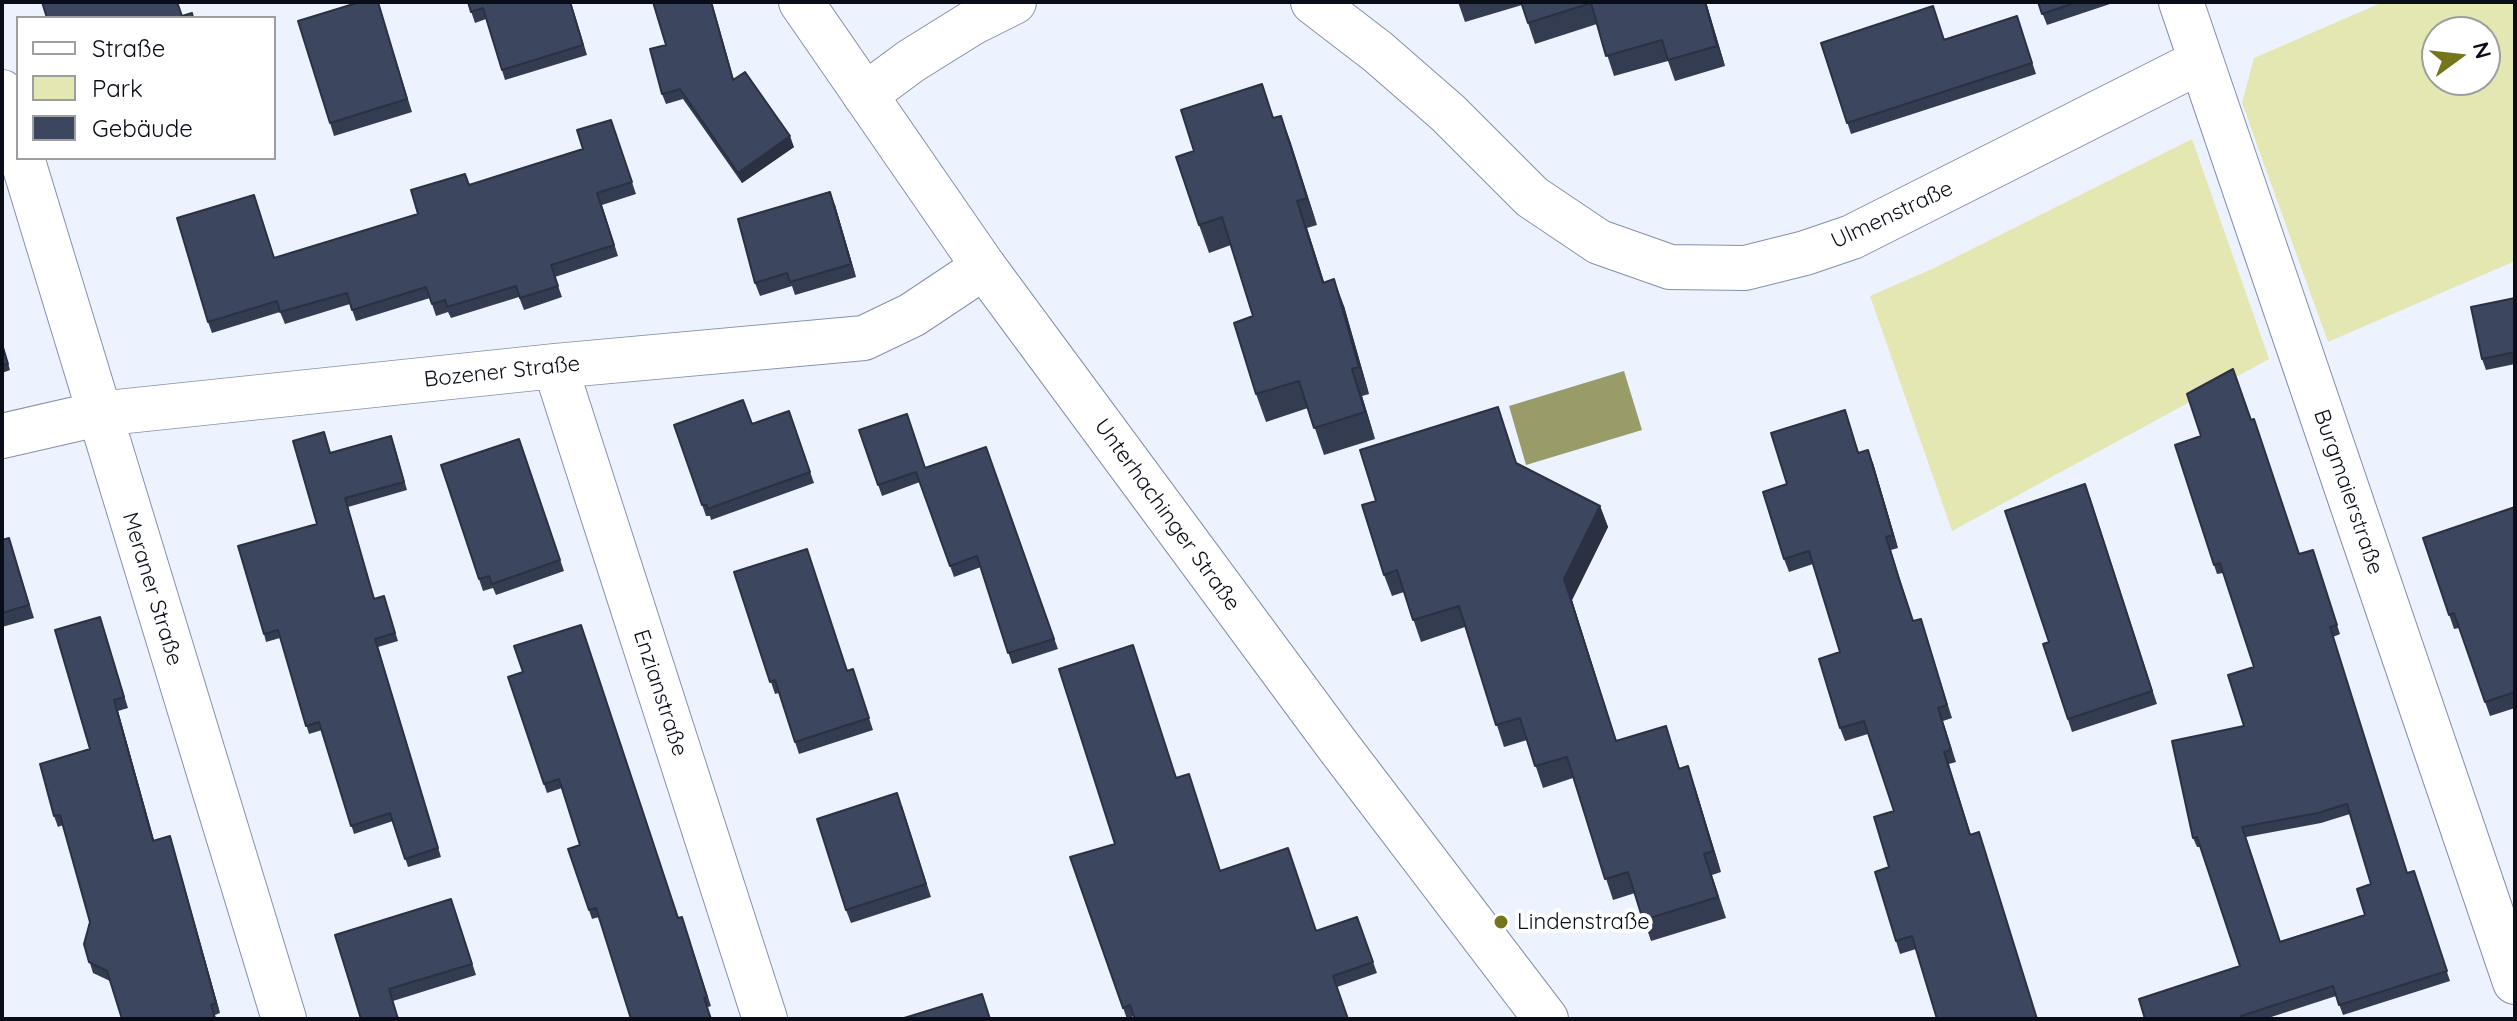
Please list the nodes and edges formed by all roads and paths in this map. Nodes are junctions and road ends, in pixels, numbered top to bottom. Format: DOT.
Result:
graph roads {
  1 [pos="801,2"];
  2 [pos="1014,2"];
  3 [pos="1313,2"];
  4 [pos="2181,2"];
  5 [pos="2201,61"];
  6 [pos="2,92"];
  7 [pos="865,95"];
  8 [pos="16,139"];
  9 [pos="23,160"];
  10 [pos="984,267"];
  11 [pos="555,366"];
  12 [pos="98,414"];
  13 [pos="2,436"];
  14 [pos="2515,982"];
  15 [pos="284,1019"];
  16 [pos="765,1019"];
  17 [pos="1546,1019"];
  1 -- 7 [label="street, Unterhachinger Straße"];
  2 -- 7 [label="street"];
  3 -- 5 [label="street, Ulmenstraße"];
  4 -- 5 [label="street, Burgmaierstraße"];
  5 -- 14 [label="street, Burgmaierstraße"];
  6 -- 8 [label="street"];
  7 -- 10 [label="street, Unterhachinger Straße"];
  9 -- 12 [label="street, Meraner Straße"];
  10 -- 11 [label="street, Bozener Straße"];
  10 -- 17 [label="street, Unterhachinger Straße"];
  11 -- 12 [label="street, Bozener Straße"];
  11 -- 16 [label="street, Enzianstraße"];
  12 -- 13 [label="street, Bozener Straße"];
  12 -- 15 [label="street, Meraner Straße"];
}
